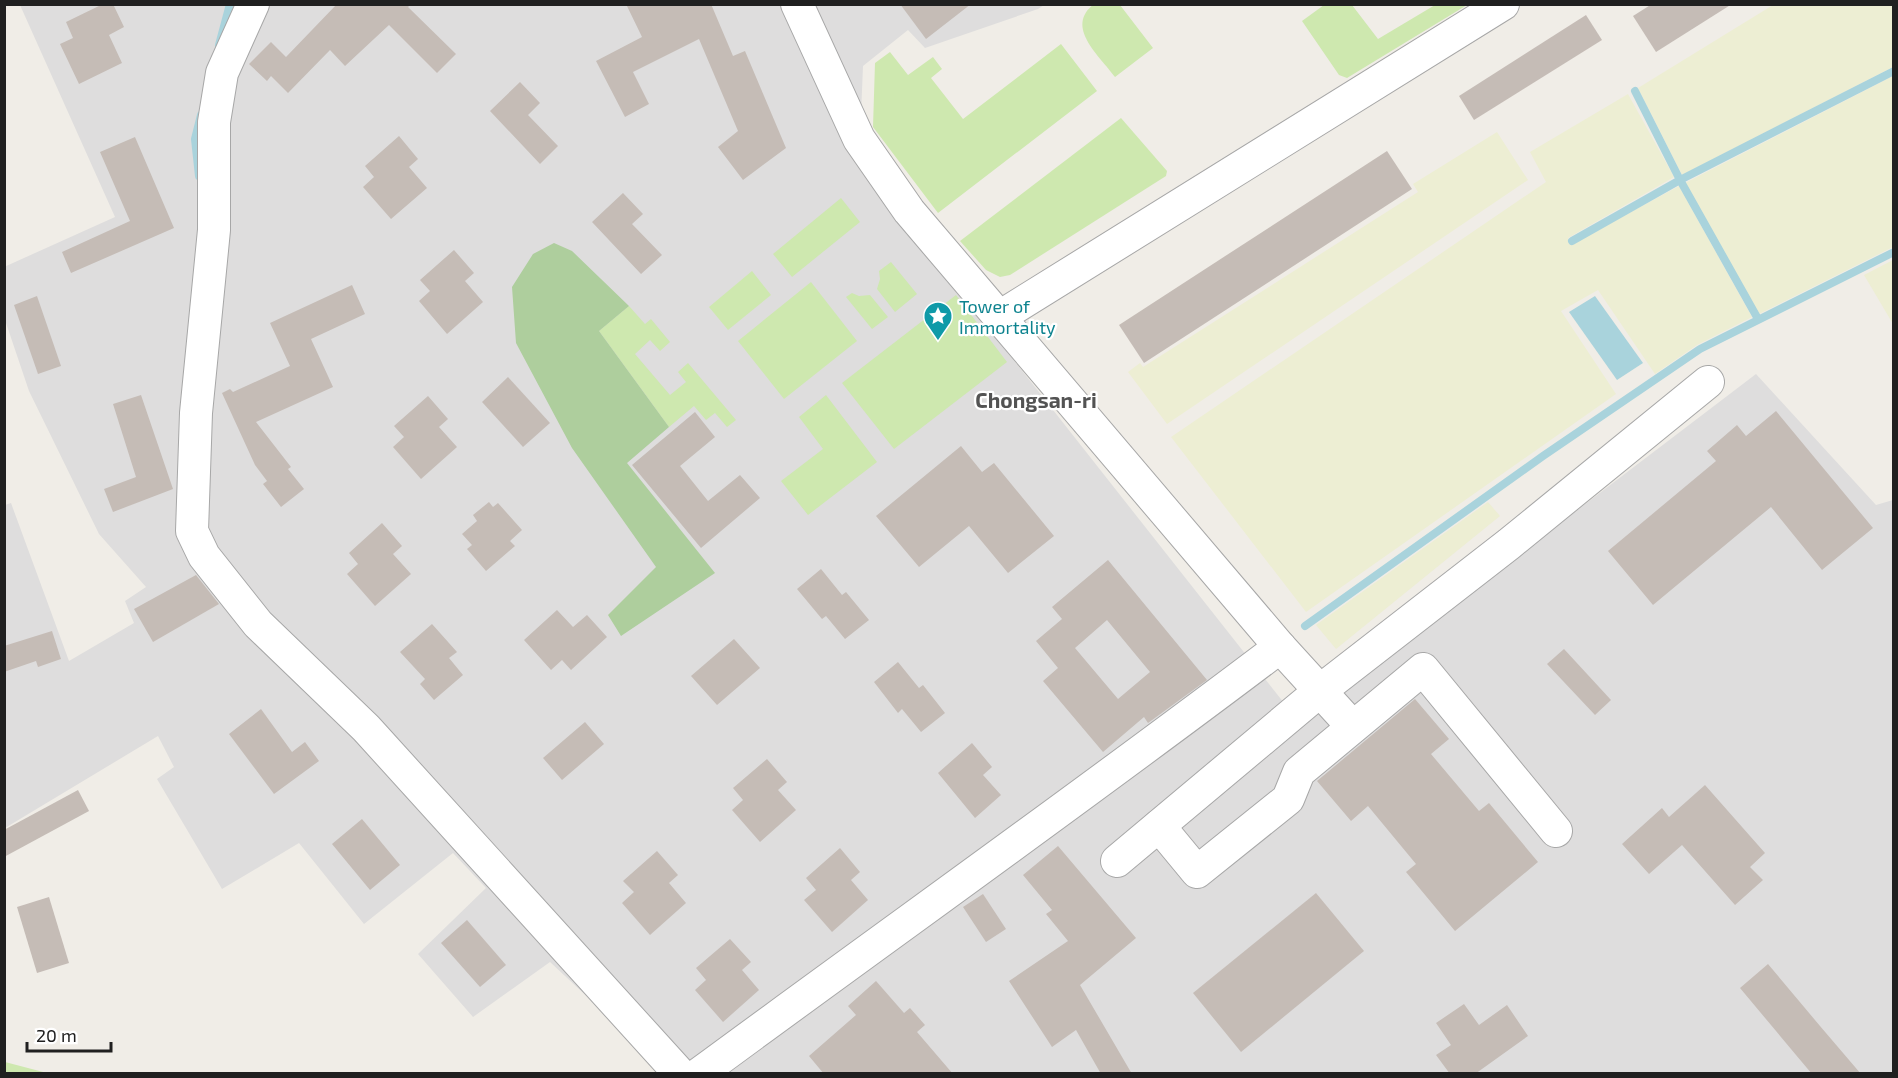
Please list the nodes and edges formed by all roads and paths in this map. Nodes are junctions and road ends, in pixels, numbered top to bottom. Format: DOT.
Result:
graph roads {
  1 [pos="254,4"];
  2 [pos="797,4"];
  3 [pos="1503,4"];
  4 [pos="1001,316"];
  5 [pos="1708,382"];
  6 [pos="1280,647"];
  7 [pos="1321,690"];
  8 [pos="1352,726"];
  9 [pos="1160,826"];
  10 [pos="1556,831"];
  11 [pos="1117,861"];
  12 [pos="680,1074"];
  13 [pos="699,1074"];
  1 -- 12 [label="street"];
  2 -- 4 [label="street"];
  3 -- 4 [label="street"];
  4 -- 6 [label="street"];
  5 -- 7 [label="street"];
  6 -- 7 [label="street"];
  6 -- 13 [label="street"];
  7 -- 8 [label="street"];
  7 -- 9 [label="street"];
  8 -- 9 [label="street"];
  8 -- 10 [label="street"];
  9 -- 11 [label="street"];
}
